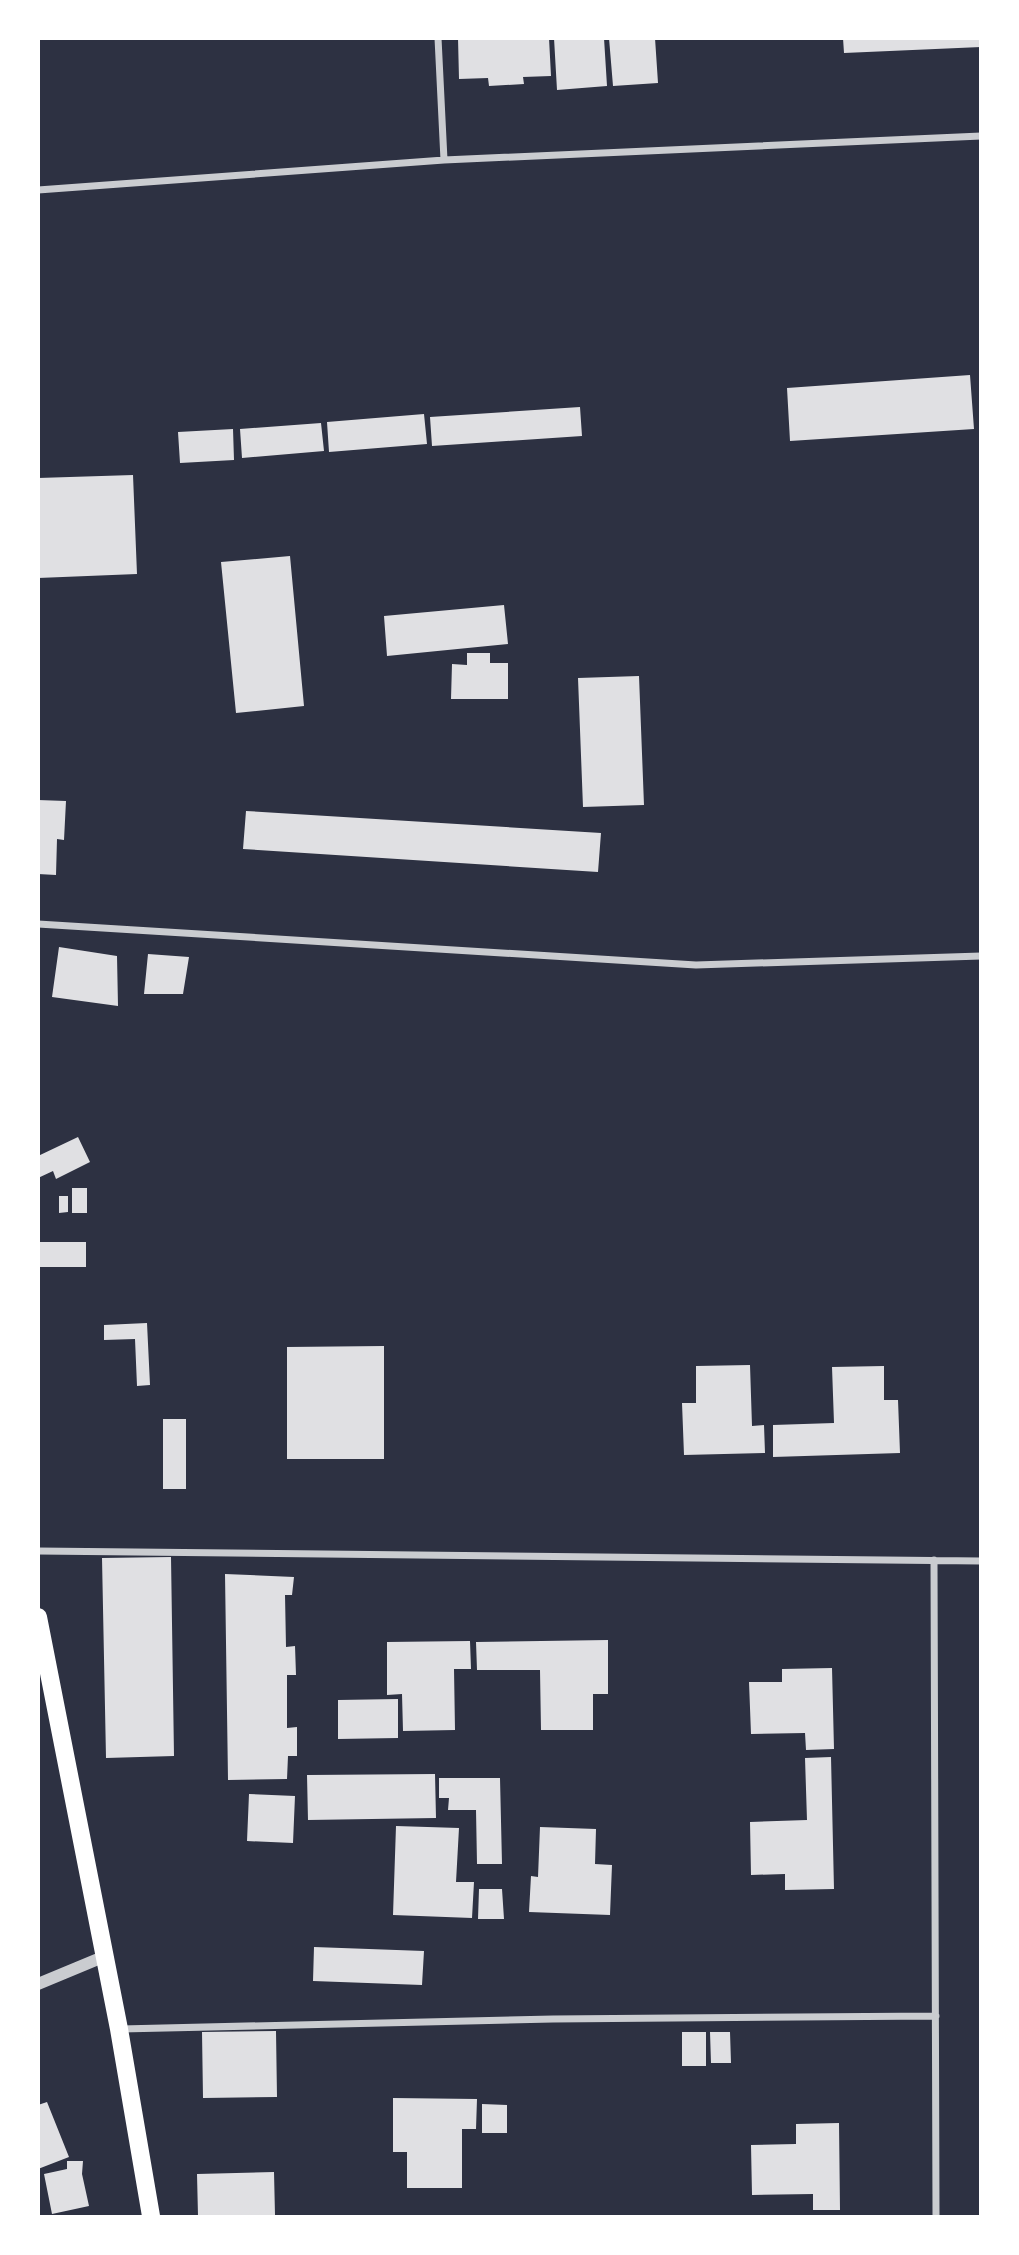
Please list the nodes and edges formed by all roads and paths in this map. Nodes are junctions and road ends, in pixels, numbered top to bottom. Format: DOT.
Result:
graph roads {
  1 [pos="438,38"];
  2 [pos="981,136"];
  3 [pos="444,160"];
  4 [pos="38,190"];
  5 [pos="38,925"];
  6 [pos="981,956"];
  7 [pos="38,1551"];
  8 [pos="934,1560"];
  9 [pos="981,1561"];
  10 [pos="38,1617"];
  11 [pos="103,1957"];
  12 [pos="38,1984"];
  13 [pos="936,2016"];
  14 [pos="119,2029"];
  15 [pos="152,2217"];
  16 [pos="936,2217"];
  1 -- 3 [label="street"];
  2 -- 3 [label="street"];
  3 -- 4 [label="street"];
  5 -- 6 [label="street"];
  7 -- 8 [label="street"];
  8 -- 9 [label="street"];
  8 -- 13 [label="street"];
  10 -- 11 [label="main road"];
  11 -- 12 [label="street"];
  11 -- 14 [label="main road"];
  13 -- 14 [label="street"];
  13 -- 16 [label="street"];
  14 -- 15 [label="main road"];
}
